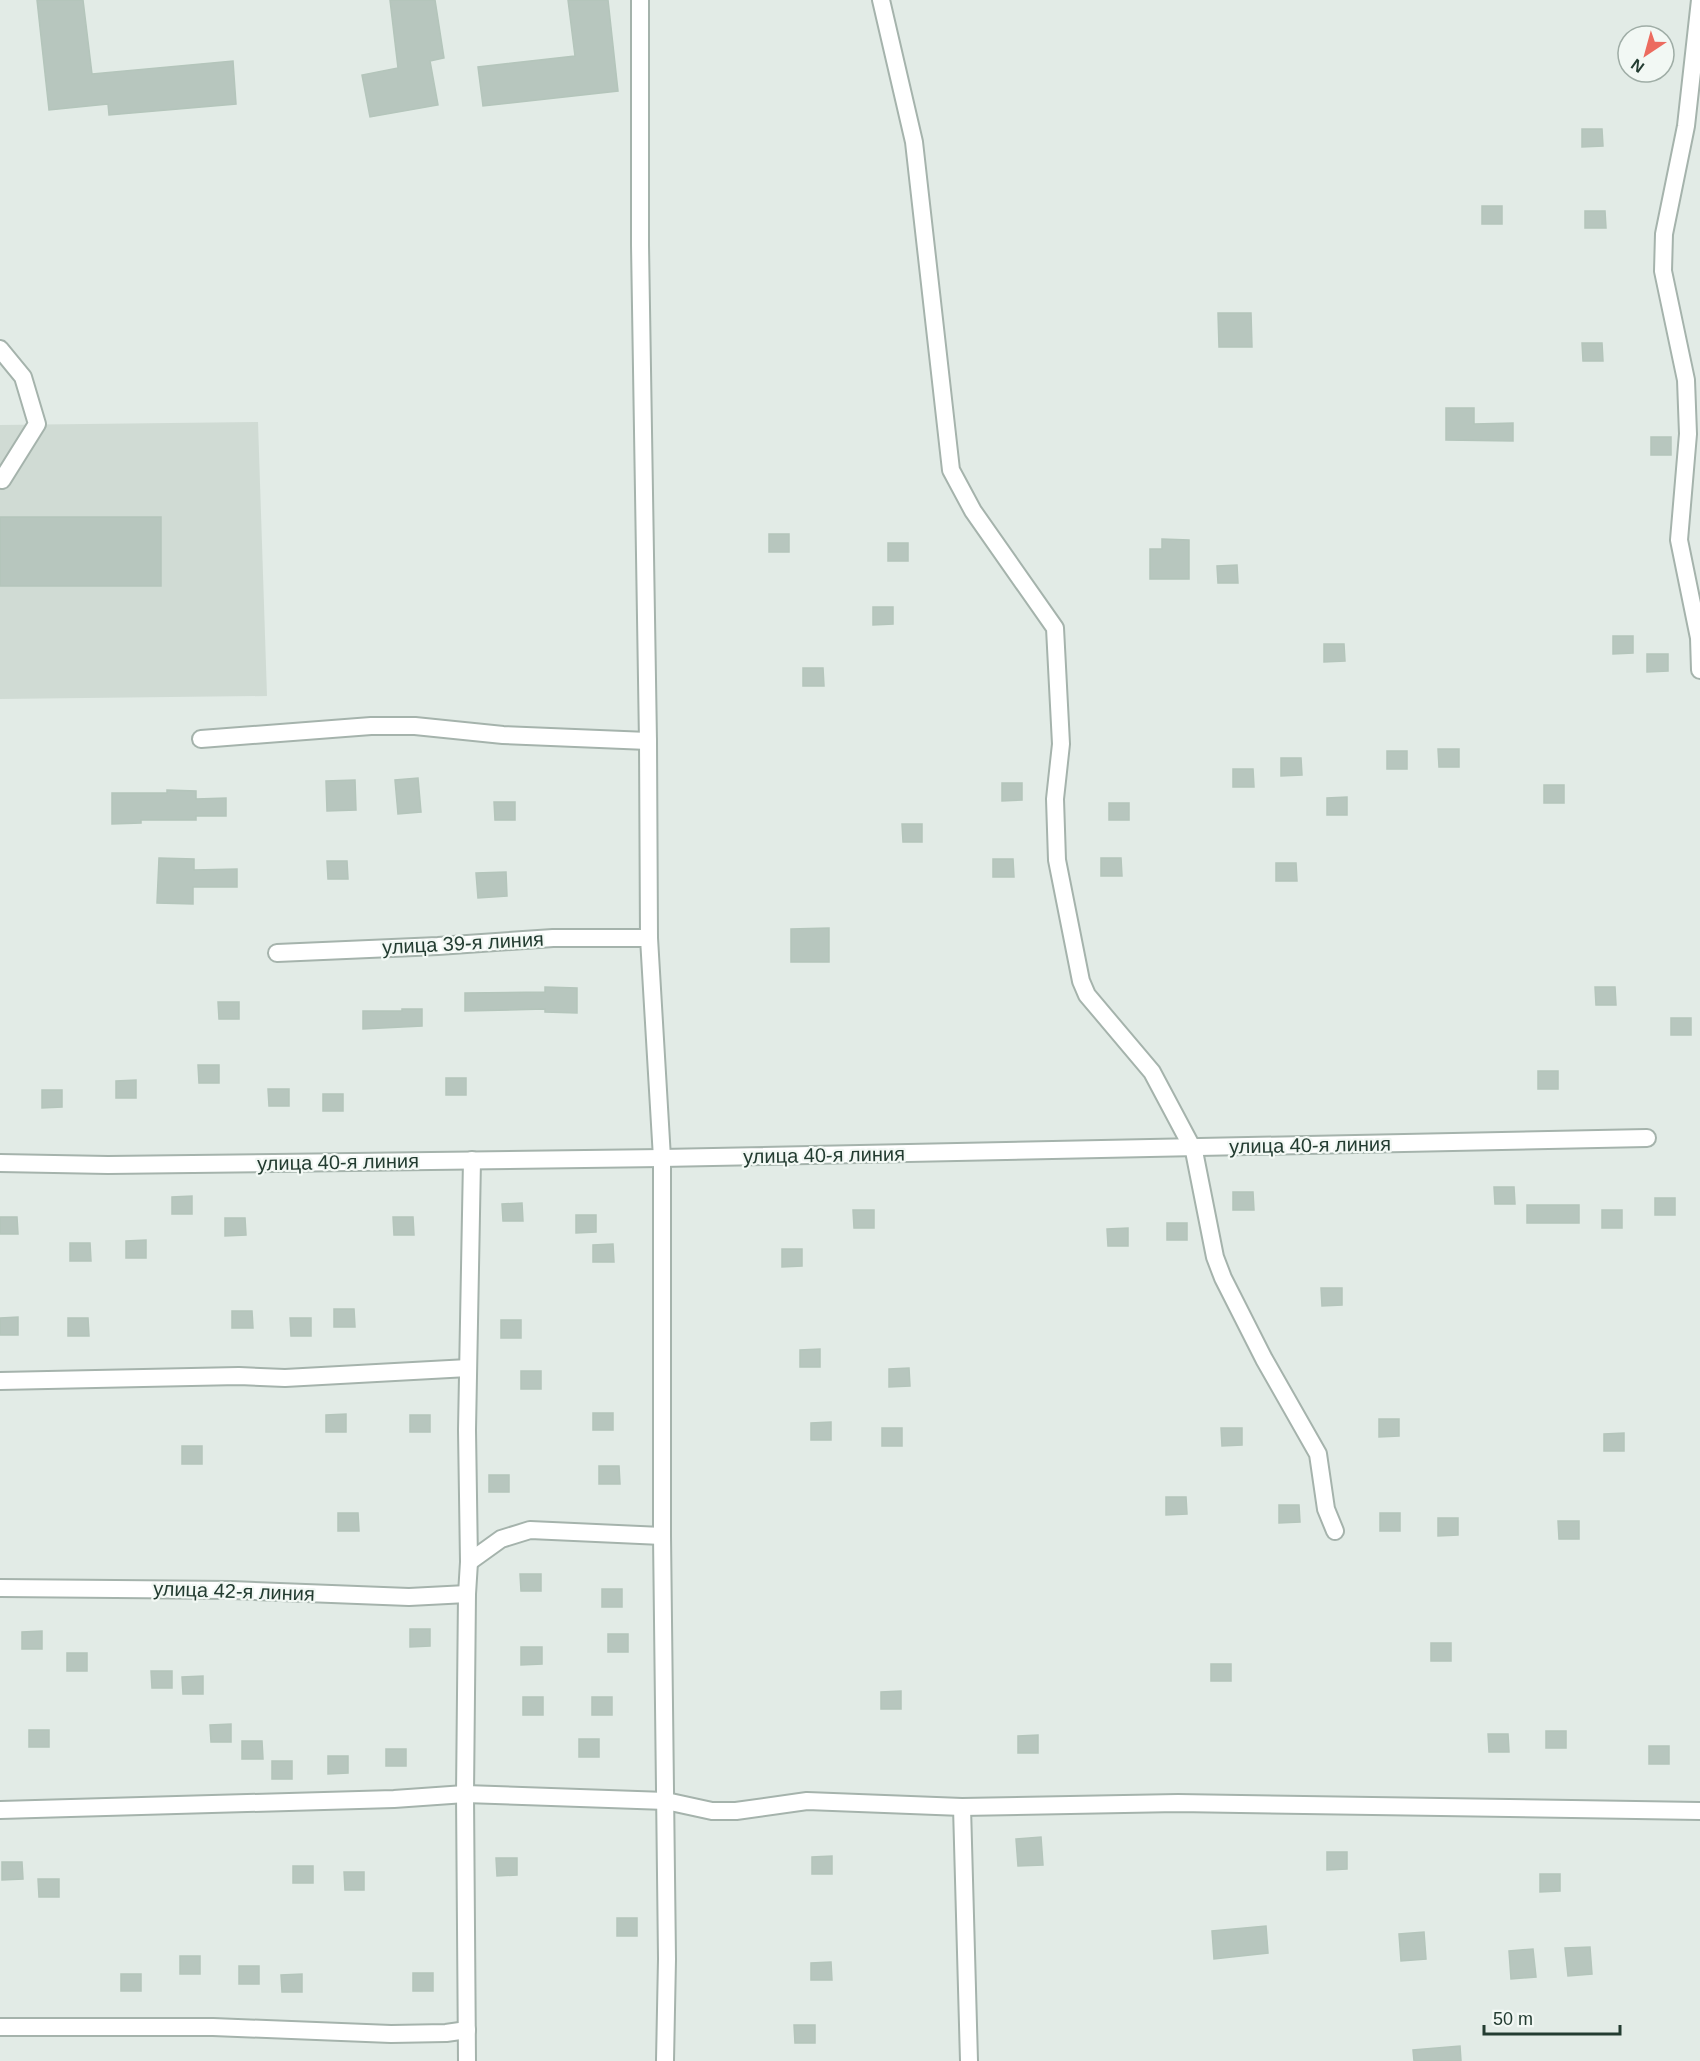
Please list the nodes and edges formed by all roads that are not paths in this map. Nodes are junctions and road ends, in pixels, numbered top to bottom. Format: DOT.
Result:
graph roads {
  1 [pos="640,0"];
  2 [pos="881,0"];
  3 [pos="1700,0"];
  4 [pos="0,349"];
  5 [pos="2,480"];
  6 [pos="1700,670"];
  7 [pos="201,739"];
  8 [pos="648,741"];
  9 [pos="649,938"];
  10 [pos="277,952"];
  11 [pos="1647,1138"];
  12 [pos="1192,1147"];
  13 [pos="662,1158"];
  14 [pos="472,1160"];
  15 [pos="0,1163"];
  16 [pos="468,1368"];
  17 [pos="0,1381"];
  18 [pos="1335,1531"];
  19 [pos="662,1536"];
  20 [pos="469,1562"];
  21 [pos="0,1588"];
  22 [pos="467,1594"];
  23 [pos="465,1794"];
  24 [pos="666,1801"];
  25 [pos="962,1807"];
  26 [pos="0,1810"];
  27 [pos="1700,1811"];
  28 [pos="0,2027"];
  29 [pos="467,2030"];
  30 [pos="467,2061"];
  31 [pos="665,2061"];
  32 [pos="969,2061"];
  1 -- 8 [label="street"];
  2 -- 12 [label="street"];
  3 -- 6 [label="street"];
  4 -- 5 [label="street"];
  7 -- 8 [label="street"];
  8 -- 9 [label="street"];
  9 -- 10 [label="street, улица 39-я линия"];
  9 -- 13 [label="street"];
  11 -- 12 [label="street, улица 40-я линия"];
  12 -- 13 [label="street, улица 40-я линия"];
  12 -- 18 [label="street"];
  13 -- 14 [label="street, улица 40-я линия"];
  13 -- 19 [label="street"];
  14 -- 15 [label="street, улица 40-я линия"];
  14 -- 16 [label="street"];
  16 -- 17 [label="street"];
  16 -- 20 [label="street"];
  19 -- 20 [label="street"];
  19 -- 24 [label="street"];
  20 -- 22 [label="street"];
  21 -- 22 [label="street, улица 42-я линия"];
  22 -- 23 [label="street"];
  23 -- 24 [label="street"];
  23 -- 26 [label="street"];
  23 -- 29 [label="street"];
  24 -- 25 [label="street"];
  24 -- 31 [label="street"];
  25 -- 27 [label="street"];
  25 -- 32 [label="street"];
  28 -- 29 [label="street"];
  29 -- 30 [label="street"];
}
